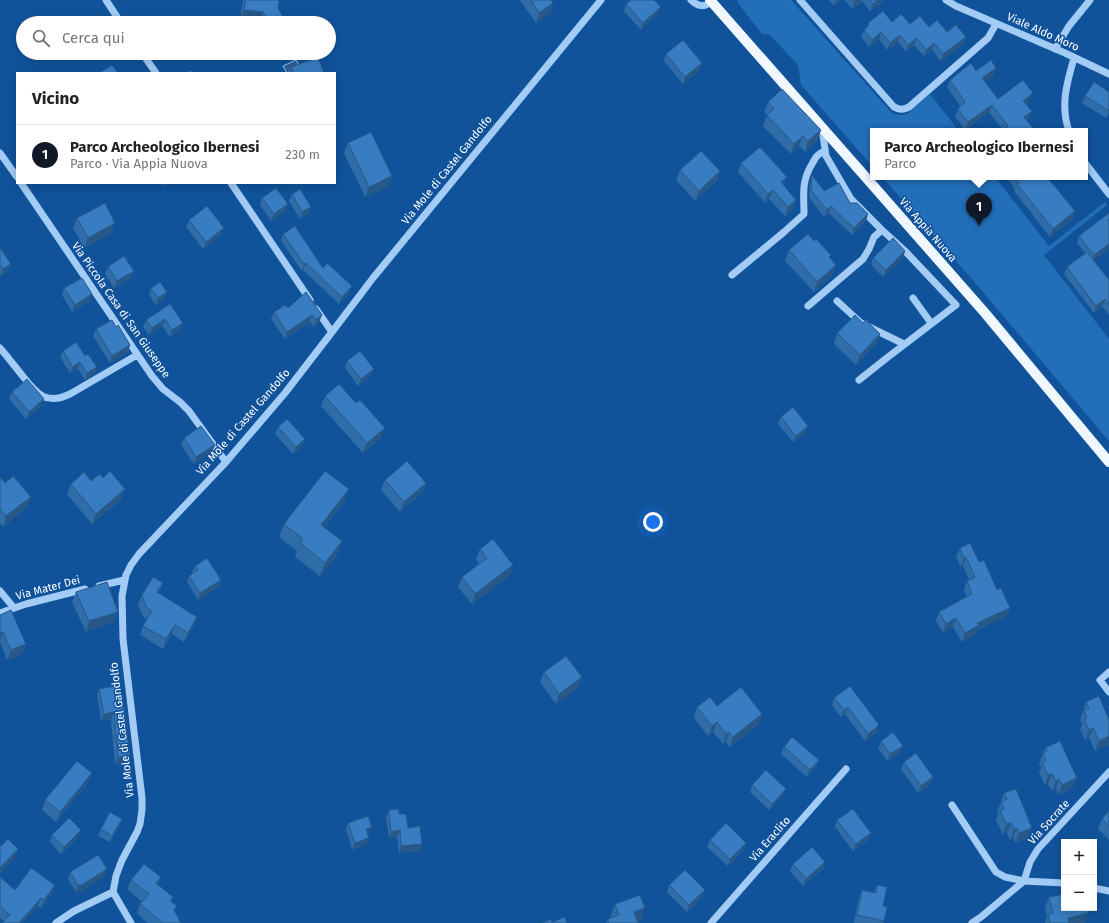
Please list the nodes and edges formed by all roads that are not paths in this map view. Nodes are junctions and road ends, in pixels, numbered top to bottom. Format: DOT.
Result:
graph roads {
  1 [pos="106,0"];
  2 [pos="601,0"];
  3 [pos="691,0"];
  4 [pos="800,0"];
  5 [pos="946,0"];
  6 [pos="1090,0"];
  7 [pos="712,1"];
  8 [pos="116,16"];
  9 [pos="996,24"];
  10 [pos="1056,49"];
  11 [pos="1074,58"];
  12 [pos="147,60"];
  13 [pos="155,72"];
  14 [pos="1109,74"];
  15 [pos="822,128"];
  16 [pos="1068,128"];
  17 [pos="825,151"];
  18 [pos="0,153"];
  19 [pos="1088,167"];
  20 [pos="16,176"];
  21 [pos="22,184"];
  22 [pos="232,184"];
  23 [pos="1109,194"];
  24 [pos="882,230"];
  25 [pos="732,276"];
  26 [pos="913,298"];
  27 [pos="837,301"];
  28 [pos="808,306"];
  29 [pos="931,323"];
  30 [pos="332,332"];
  31 [pos="904,344"];
  32 [pos="0,348"];
  33 [pos="137,355"];
  34 [pos="859,380"];
  35 [pos="226,462"];
  36 [pos="1109,462"];
  37 [pos="124,580"];
  38 [pos="0,591"];
  39 [pos="14,608"];
  40 [pos="0,613"];
  41 [pos="1109,672"];
  42 [pos="1109,692"];
  43 [pos="846,769"];
  44 [pos="1109,772"];
  45 [pos="952,805"];
  46 [pos="1024,880"];
  47 [pos="1061,883"];
  48 [pos="1097,889"];
  49 [pos="1109,891"];
  50 [pos="113,892"];
  51 [pos="56,923"];
  52 [pos="131,923"];
  53 [pos="711,923"];
  54 [pos="972,923"];
  1 -- 8 [label="street"];
  2 -- 30 [label="street, Via Mole di Castel Gandolfo"];
  3 -- 7 [label="street"];
  4 -- 9 [label="street"];
  5 -- 9 [label="street, Viale Aldo Moro"];
  6 -- 10 [label="street"];
  7 -- 15 [label="main road, Via Appia Nuova"];
  9 -- 10 [label="street, Viale Aldo Moro"];
  10 -- 11 [label="street, Viale Aldo Moro"];
  11 -- 14 [label="street, Viale Aldo Moro"];
  11 -- 16 [label="street"];
  12 -- 13 [label="street"];
  15 -- 17 [label="street"];
  15 -- 36 [label="main road, Via Appia Nuova"];
  17 -- 24 [label="street"];
  17 -- 25 [label="street"];
  18 -- 20 [label="street"];
  19 -- 23 [label="street"];
  21 -- 33 [label="street, Via Piccola Casa di San Giuseppe"];
  22 -- 30 [label="street"];
  24 -- 28 [label="street"];
  24 -- 29 [label="street"];
  26 -- 29 [label="street"];
  27 -- 31 [label="street"];
  29 -- 31 [label="street"];
  30 -- 35 [label="street, Via Mole di Castel Gandolfo"];
  31 -- 34 [label="street"];
  32 -- 33 [label="street"];
  33 -- 35 [label="street, Via Piccola Casa di San Giuseppe"];
  35 -- 37 [label="street, Via Mole di Castel Gandolfo"];
  37 -- 39 [label="street, Via Mater Dei"];
  37 -- 50 [label="street, Via Mole di Castel Gandolfo"];
  38 -- 39 [label="street"];
  39 -- 40 [label="street, Via Mater Dei"];
  41 -- 42 [label="street"];
  43 -- 53 [label="street, Via Eraclito"];
  44 -- 46 [label="street, Via Socrate"];
  45 -- 46 [label="street"];
  46 -- 47 [label="street"];
  46 -- 54 [label="street"];
  48 -- 49 [label="street"];
  50 -- 51 [label="street"];
  50 -- 52 [label="street"];
}
